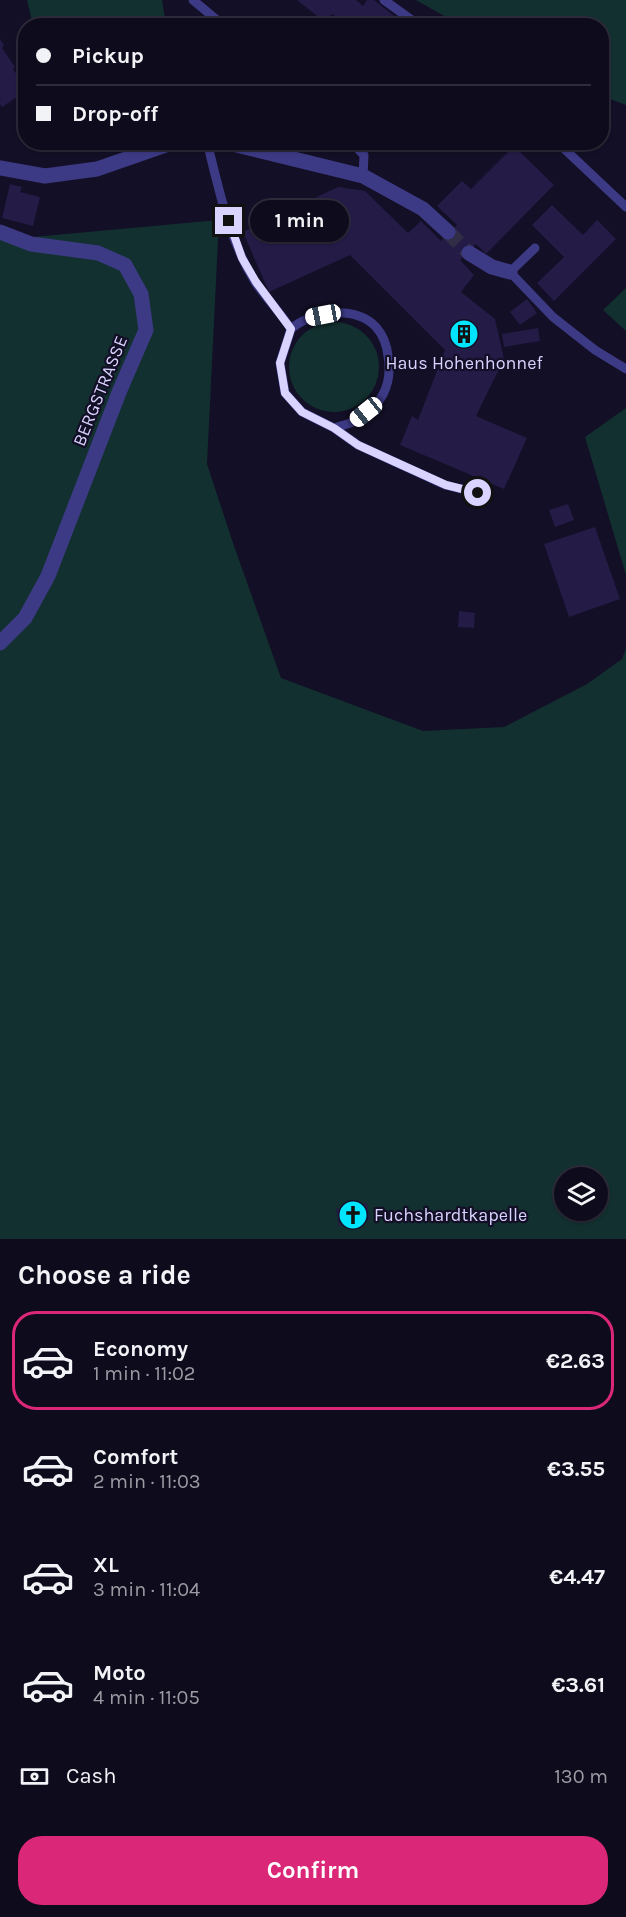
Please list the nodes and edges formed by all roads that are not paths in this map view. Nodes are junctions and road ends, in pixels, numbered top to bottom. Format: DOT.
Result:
graph roads {
  1 [pos="193,0"];
  2 [pos="384,0"];
  3 [pos="214,18"];
  4 [pos="409,18"];
  5 [pos="152,150"];
  6 [pos="209,150"];
  7 [pos="257,150"];
  8 [pos="359,150"];
  9 [pos="565,150"];
  10 [pos="0,168"];
  11 [pos="363,176"];
  12 [pos="626,207"];
  13 [pos="0,232"];
  14 [pos="448,232"];
  15 [pos="536,248"];
  16 [pos="469,253"];
  17 [pos="510,272"];
  18 [pos="291,329"];
  19 [pos="626,369"];
  20 [pos="334,428"];
  21 [pos="478,493"];
  22 [pos="0,643"];
  1 -- 3 [label="lane"];
  2 -- 4 [label="lane"];
  5 -- 10 [label="street"];
  6 -- 18 [label="lane"];
  7 -- 11 [label="street"];
  8 -- 11 [label="lane"];
  9 -- 12 [label="lane"];
  11 -- 14 [label="street"];
  13 -- 22 [label="street, BERGSTRASSE"];
  15 -- 17 [label="lane"];
  16 -- 17 [label="street"];
  17 -- 19 [label="lane"];
  18 -- 20 [label="lane"];
  18 -- 20 [label="lane"];
  20 -- 21 [label="lane"];
}
